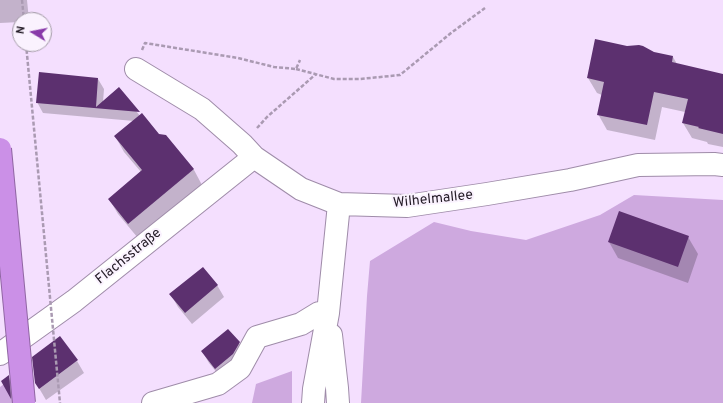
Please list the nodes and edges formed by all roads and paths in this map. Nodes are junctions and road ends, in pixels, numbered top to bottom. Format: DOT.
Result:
graph roads {
  1 [pos="22,0"];
  2 [pos="485,8"];
  3 [pos="23,12"];
  4 [pos="27,52"];
  5 [pos="300,60"];
  6 [pos="136,69"];
  7 [pos="296,69"];
  8 [pos="316,74"];
  9 [pos="267,117"];
  10 [pos="0,148"];
  11 [pos="254,156"];
  12 [pos="723,165"];
  13 [pos="339,204"];
  14 [pos="328,313"];
  15 [pos="0,354"];
  16 [pos="24,403"];
  17 [pos="60,403"];
  18 [pos="153,403"];
  19 [pos="313,403"];
  20 [pos="338,403"];
  1 -- 3 [label="path"];
  2 -- 8 [label="path"];
  4 -- 17 [label="path, bridge"];
  5 -- 7 [label="path"];
  6 -- 7 [label="path"];
  6 -- 11 [label="street, Wilhelmallee"];
  7 -- 8 [label="path"];
  8 -- 9 [label="path"];
  10 -- 16 [label="highway, bridge"];
  11 -- 13 [label="street, Wilhelmallee"];
  11 -- 15 [label="street, Flachsstraße"];
  12 -- 13 [label="street, Wilhelmallee"];
  13 -- 14 [label="street"];
  14 -- 18 [label="street"];
  14 -- 19 [label="street"];
  14 -- 20 [label="street"];
}
